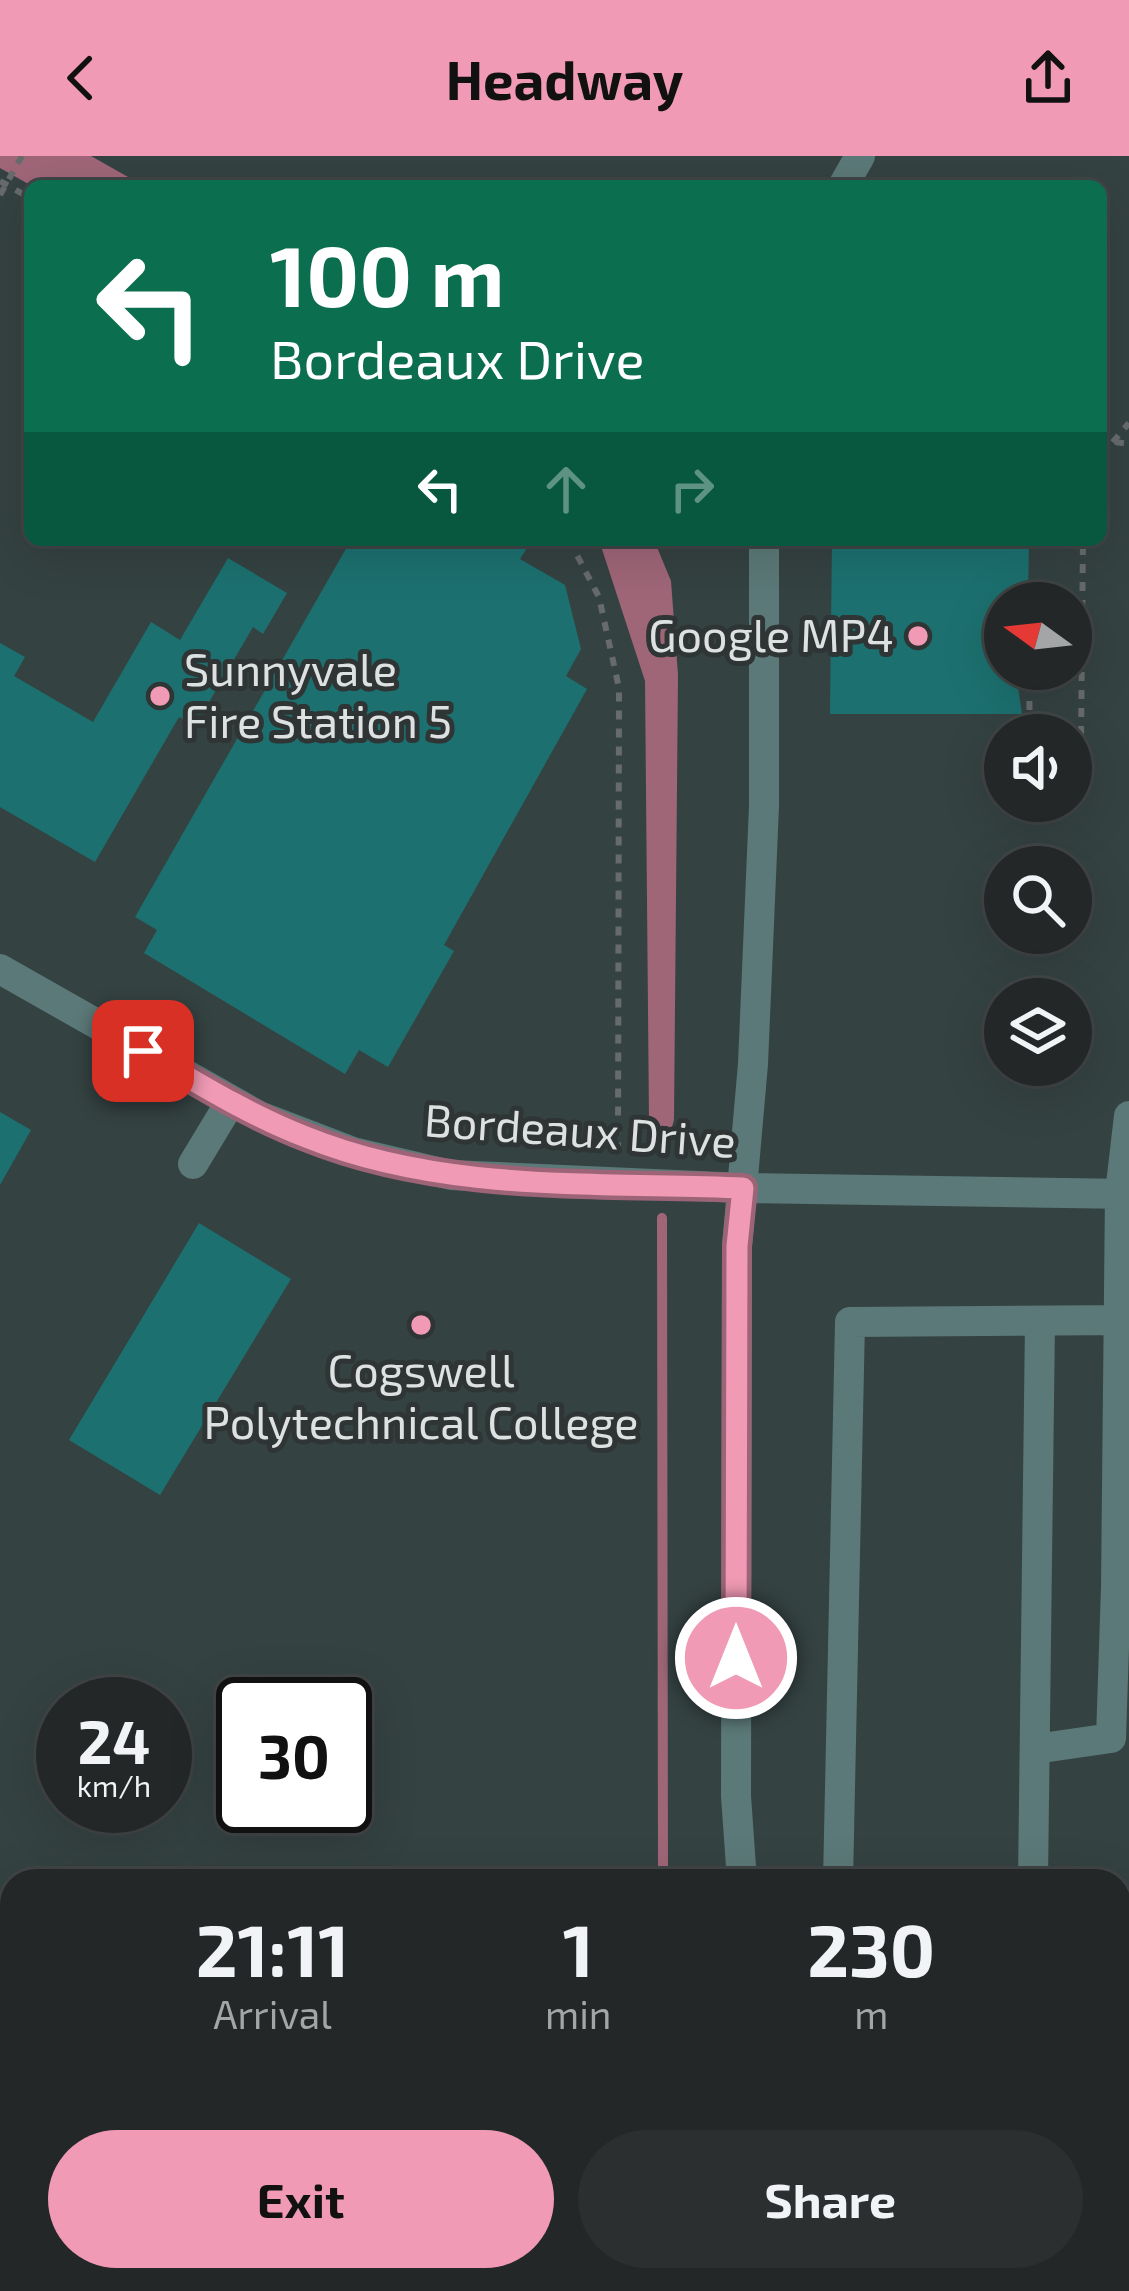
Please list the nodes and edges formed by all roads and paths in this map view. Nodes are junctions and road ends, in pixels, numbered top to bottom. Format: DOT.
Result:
graph roads {
  1 [pos="20,159"];
  2 [pos="3,183"];
  3 [pos="0,195"];
  4 [pos="1129,423"];
  5 [pos="1115,442"];
  6 [pos="1129,444"];
  7 [pos="1107,450"];
  8 [pos="571,546"];
  9 [pos="764,546"];
  10 [pos="1083,546"];
  11 [pos="1081,714"];
  12 [pos="0,969"];
  13 [pos="231,1101"];
  14 [pos="1129,1116"];
  15 [pos="193,1164"];
  16 [pos="619,1183"];
  17 [pos="743,1188"];
  18 [pos="1125,1193"];
  19 [pos="1125,1320"];
  20 [pos="1040,1321"];
  21 [pos="1123,1587"];
  22 [pos="1035,1749"];
  23 [pos="743,1869"];
  24 [pos="838,1869"];
  25 [pos="1033,1869"];
  1 -- 2 [label="path"];
  2 -- 3 [label="path"];
  4 -- 5 [label="path"];
  5 -- 6 [label="path"];
  5 -- 7 [label="path"];
  8 -- 16 [label="path"];
  9 -- 17 [label="street"];
  10 -- 11 [label="path"];
  12 -- 13 [label="street, Bordeaux Drive"];
  13 -- 15 [label="street"];
  13 -- 16 [label="street, Bordeaux Drive"];
  14 -- 18 [label="street"];
  16 -- 17 [label="street, Bordeaux Drive"];
  17 -- 18 [label="street, Bordeaux Drive"];
  17 -- 23 [label="street"];
  18 -- 19 [label="street"];
  19 -- 20 [label="street"];
  19 -- 21 [label="street"];
  20 -- 22 [label="street"];
  20 -- 24 [label="street"];
  21 -- 22 [label="street"];
  22 -- 25 [label="street"];
}
